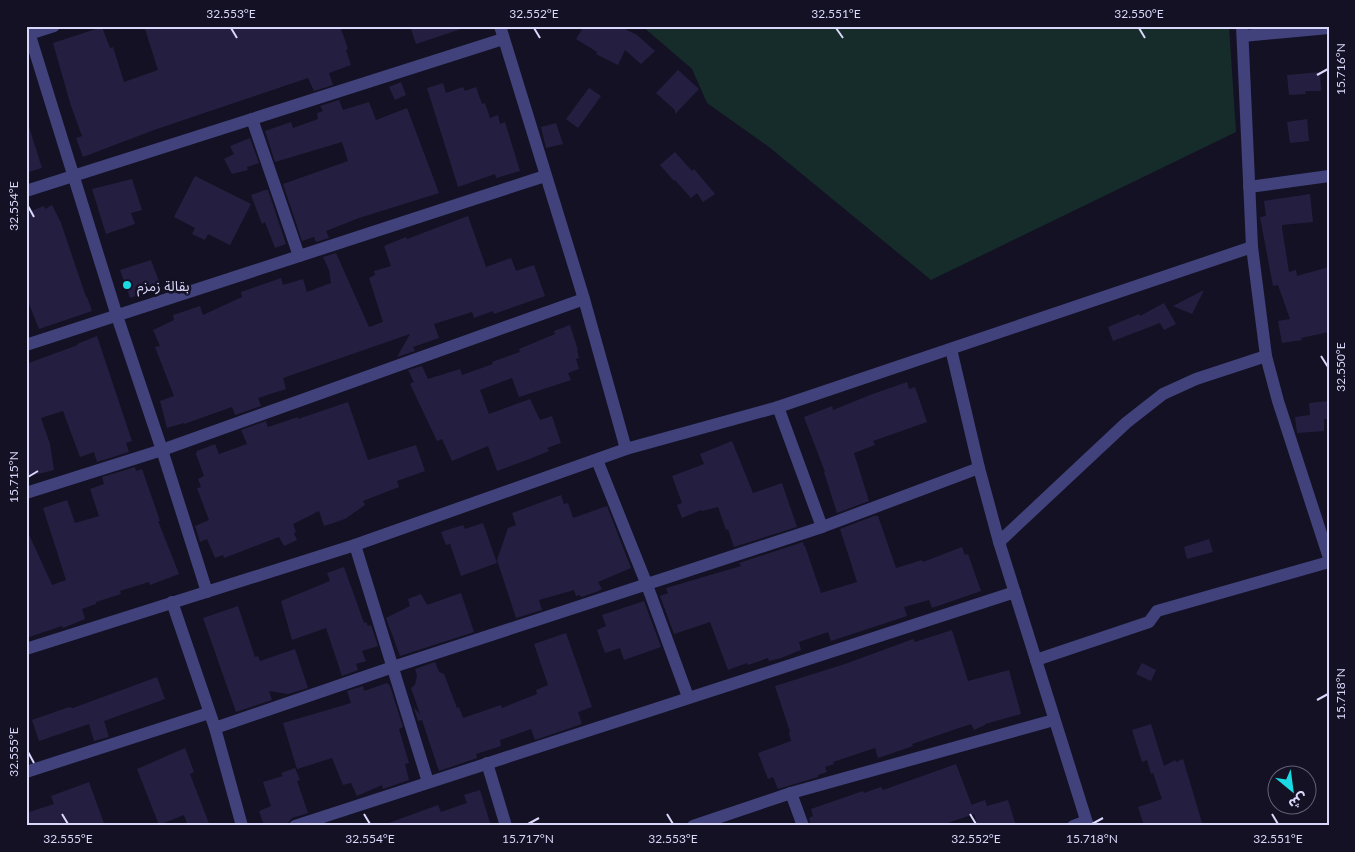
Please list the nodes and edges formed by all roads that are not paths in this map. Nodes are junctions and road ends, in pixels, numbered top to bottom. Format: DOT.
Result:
graph roads {
  1 [pos="54,26"];
  2 [pos="1329,28"];
  3 [pos="1242,31"];
  4 [pos="28,32"];
  5 [pos="501,32"];
  6 [pos="252,119"];
  7 [pos="72,176"];
  8 [pos="545,176"];
  9 [pos="1329,176"];
  10 [pos="1249,187"];
  11 [pos="26,191"];
  12 [pos="1252,247"];
  13 [pos="299,256"];
  14 [pos="584,299"];
  15 [pos="117,316"];
  16 [pos="26,345"];
  17 [pos="951,349"];
  18 [pos="1266,356"];
  19 [pos="778,407"];
  20 [pos="162,450"];
  21 [pos="626,450"];
  22 [pos="597,460"];
  23 [pos="979,468"];
  24 [pos="26,494"];
  25 [pos="822,527"];
  26 [pos="999,542"];
  27 [pos="355,545"];
  28 [pos="1329,560"];
  29 [pos="647,585"];
  30 [pos="207,592"];
  31 [pos="1015,592"];
  32 [pos="172,602"];
  33 [pos="26,649"];
  34 [pos="1036,660"];
  35 [pos="393,667"];
  36 [pos="688,697"];
  37 [pos="209,713"];
  38 [pos="1054,720"];
  39 [pos="215,728"];
  40 [pos="487,763"];
  41 [pos="26,772"];
  42 [pos="428,782"];
  43 [pos="791,793"];
  44 [pos="1087,823"];
  45 [pos="242,826"];
  46 [pos="295,826"];
  47 [pos="506,826"];
  48 [pos="693,826"];
  49 [pos="803,826"];
  50 [pos="1073,826"];
  1 -- 4 [label="street"];
  2 -- 3 [label="street"];
  3 -- 10 [label="street"];
  4 -- 7 [label="street"];
  5 -- 6 [label="street"];
  5 -- 8 [label="street"];
  6 -- 7 [label="street"];
  6 -- 13 [label="street"];
  7 -- 11 [label="street"];
  7 -- 15 [label="street"];
  8 -- 13 [label="street"];
  8 -- 14 [label="street"];
  9 -- 10 [label="street"];
  10 -- 12 [label="street"];
  12 -- 17 [label="street"];
  12 -- 18 [label="street"];
  13 -- 15 [label="street"];
  14 -- 20 [label="street"];
  14 -- 21 [label="street"];
  15 -- 16 [label="street"];
  15 -- 20 [label="street"];
  17 -- 19 [label="street"];
  17 -- 23 [label="street"];
  18 -- 26 [label="street"];
  18 -- 28 [label="street"];
  19 -- 21 [label="street"];
  19 -- 25 [label="street"];
  20 -- 24 [label="street"];
  20 -- 30 [label="street"];
  21 -- 22 [label="street"];
  22 -- 27 [label="street"];
  22 -- 29 [label="street"];
  23 -- 25 [label="street"];
  23 -- 26 [label="street"];
  25 -- 29 [label="street"];
  26 -- 31 [label="street"];
  27 -- 30 [label="street"];
  27 -- 35 [label="street"];
  28 -- 34 [label="street"];
  29 -- 35 [label="street"];
  29 -- 36 [label="street"];
  30 -- 32 [label="street"];
  31 -- 34 [label="street"];
  31 -- 36 [label="street"];
  32 -- 33 [label="street"];
  32 -- 37 [label="street"];
  34 -- 38 [label="street"];
  35 -- 39 [label="street"];
  35 -- 42 [label="street"];
  36 -- 40 [label="street"];
  37 -- 39 [label="street"];
  37 -- 41 [label="street"];
  38 -- 43 [label="street"];
  38 -- 44 [label="street"];
  39 -- 45 [label="street"];
  40 -- 42 [label="street"];
  40 -- 47 [label="street"];
  42 -- 46 [label="street"];
  43 -- 48 [label="street"];
  43 -- 49 [label="street"];
  44 -- 50 [label="street"];
}
